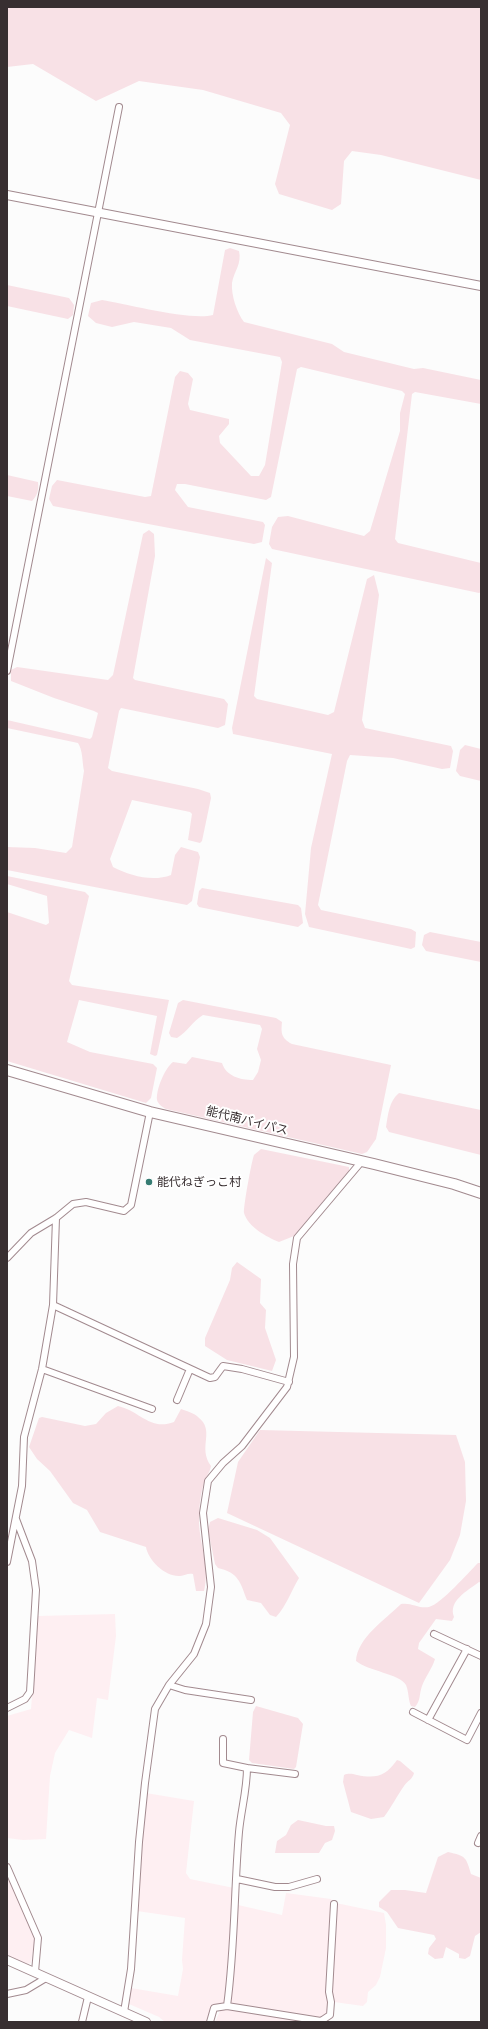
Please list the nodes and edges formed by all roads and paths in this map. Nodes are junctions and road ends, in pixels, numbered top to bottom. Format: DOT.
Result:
graph roads {
  1 [pos="119,107"];
  2 [pos="7,195"];
  3 [pos="98,212"];
  4 [pos="481,286"];
  5 [pos="7,672"];
  6 [pos="7,1070"];
  7 [pos="150,1112"];
  8 [pos="362,1161"];
  9 [pos="481,1193"];
  10 [pos="56,1218"];
  11 [pos="7,1258"];
  12 [pos="53,1305"];
  13 [pos="42,1369"];
  14 [pos="190,1369"];
  15 [pos="289,1382"];
  16 [pos="177,1400"];
  17 [pos="152,1409"];
  18 [pos="16,1519"];
  19 [pos="7,1562"];
  20 [pos="434,1634"];
  21 [pos="467,1650"];
  22 [pos="481,1656"];
  23 [pos="168,1685"];
  24 [pos="251,1700"];
  25 [pos="7,1708"];
  26 [pos="413,1712"];
  27 [pos="481,1713"];
  28 [pos="428,1720"];
  29 [pos="223,1738"];
  30 [pos="247,1768"];
  31 [pos="295,1774"];
  32 [pos="481,1836"];
  33 [pos="478,1843"];
  34 [pos="7,1867"];
  35 [pos="237,1879"];
  36 [pos="317,1879"];
  37 [pos="334,1904"];
  38 [pos="7,1960"];
  39 [pos="35,1972"];
  40 [pos="46,1978"];
  41 [pos="7,1994"];
  42 [pos="88,1997"];
  43 [pos="227,2006"];
  44 [pos="124,2012"];
  45 [pos="82,2022"];
  46 [pos="146,2022"];
  47 [pos="210,2022"];
  1 -- 3 [label="street"];
  2 -- 3 [label="street"];
  3 -- 4 [label="street"];
  3 -- 5 [label="street"];
  6 -- 7 [label="highway, 能代南バイパス"];
  7 -- 8 [label="highway, 能代南バイパス"];
  7 -- 10 [label="street"];
  8 -- 9 [label="highway, 能代南バイパス"];
  8 -- 15 [label="street"];
  10 -- 11 [label="street"];
  10 -- 12 [label="street"];
  12 -- 13 [label="street"];
  12 -- 14 [label="street"];
  13 -- 17 [label="street"];
  13 -- 18 [label="street"];
  14 -- 15 [label="street"];
  14 -- 16 [label="street"];
  15 -- 23 [label="street"];
  18 -- 19 [label="street"];
  18 -- 25 [label="street"];
  20 -- 21 [label="street"];
  21 -- 22 [label="street"];
  21 -- 28 [label="street"];
  23 -- 24 [label="street"];
  23 -- 44 [label="street"];
  26 -- 28 [label="street"];
  27 -- 28 [label="street"];
  29 -- 30 [label="street"];
  30 -- 31 [label="street"];
  30 -- 35 [label="street"];
  32 -- 33 [label="street"];
  34 -- 39 [label="street"];
  35 -- 36 [label="street"];
  35 -- 43 [label="street"];
  37 -- 43 [label="street"];
  38 -- 39 [label="street"];
  39 -- 40 [label="street"];
  40 -- 41 [label="street"];
  40 -- 42 [label="street"];
  42 -- 44 [label="street"];
  42 -- 45 [label="street"];
  43 -- 47 [label="street"];
  44 -- 46 [label="street"];
}
